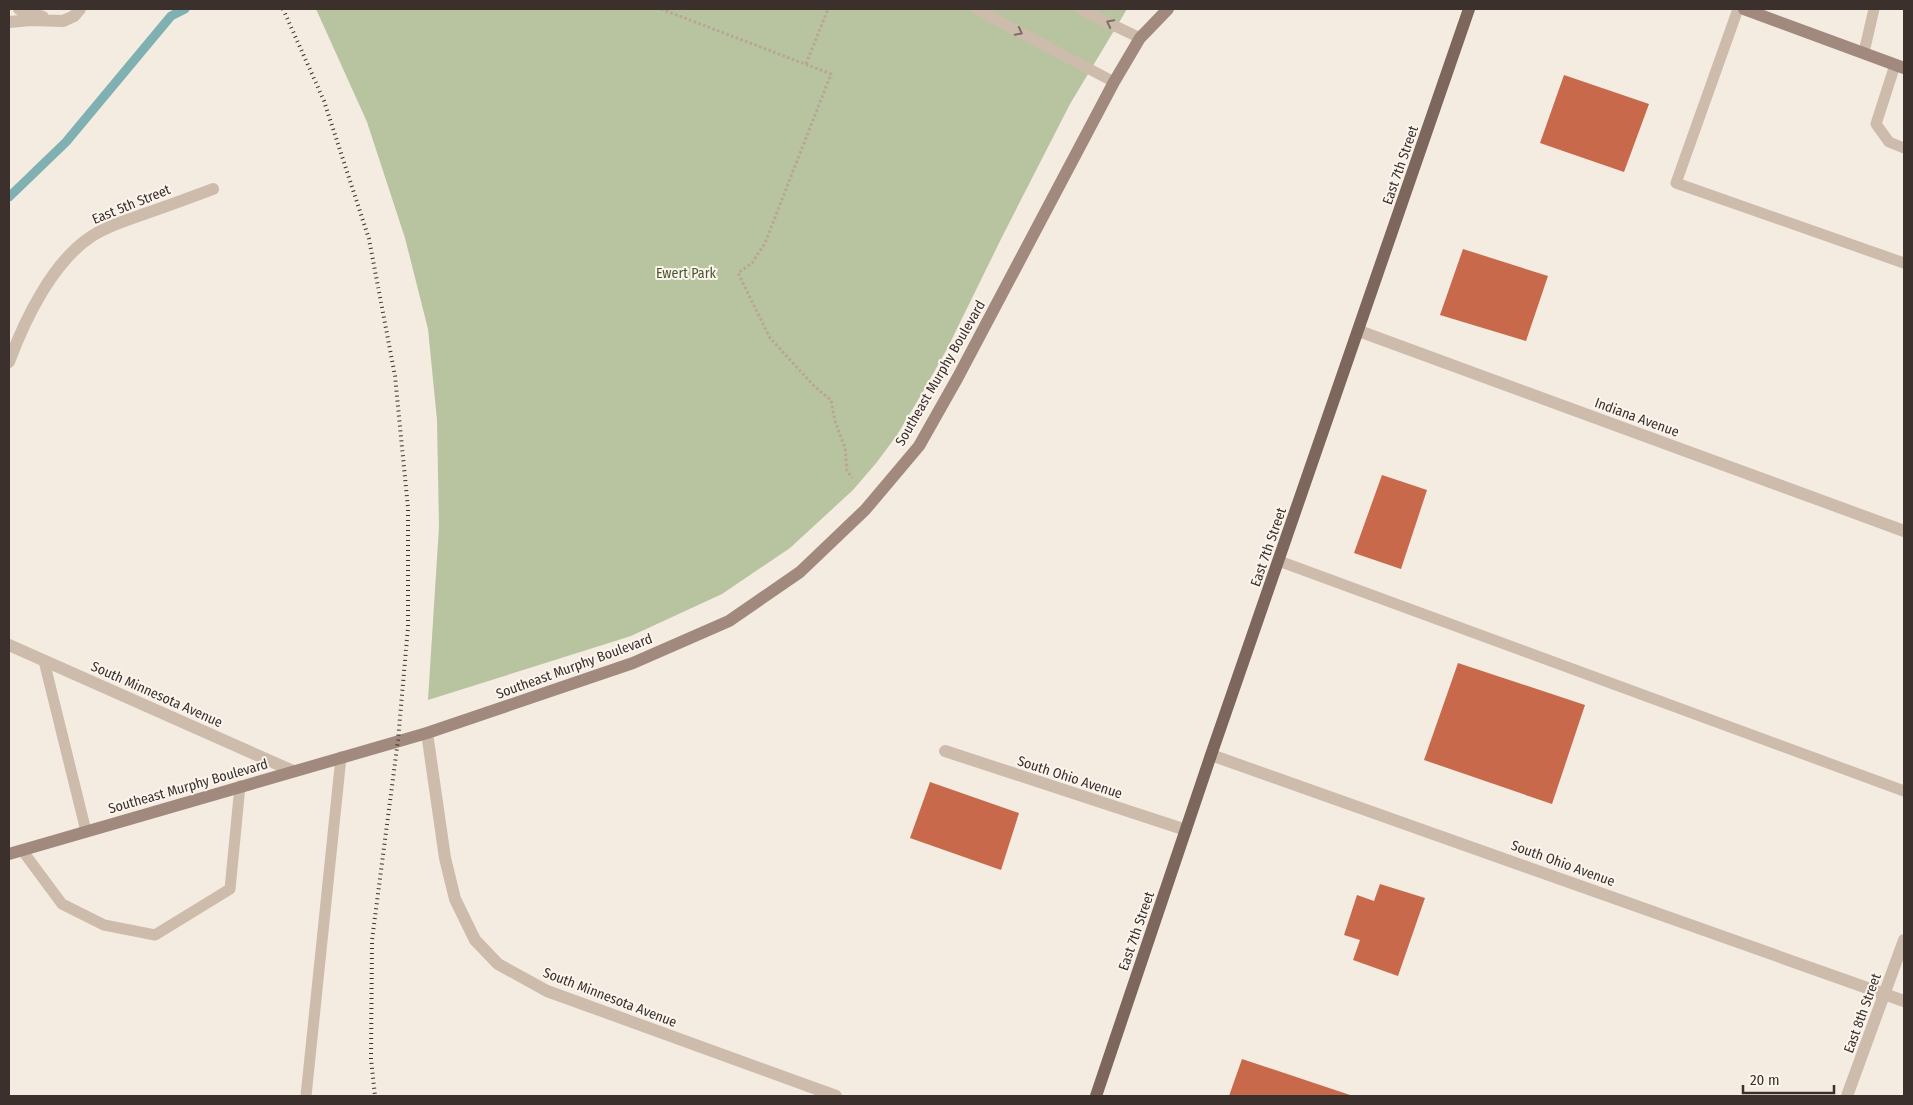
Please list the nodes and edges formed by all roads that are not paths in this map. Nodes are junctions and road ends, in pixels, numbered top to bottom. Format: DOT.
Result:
graph roads {
  1 [pos="19,9"];
  2 [pos="80,9"];
  3 [pos="976,9"];
  4 [pos="1080,9"];
  5 [pos="1168,9"];
  6 [pos="1469,9"];
  7 [pos="1738,9"];
  8 [pos="1744,9"];
  9 [pos="1874,9"];
  10 [pos="53,21"];
  11 [pos="9,22"];
  12 [pos="1140,38"];
  13 [pos="1864,52"];
  14 [pos="1900,66"];
  15 [pos="1114,82"];
  16 [pos="1904,148"];
  17 [pos="213,189"];
  18 [pos="1904,263"];
  19 [pos="1359,331"];
  20 [pos="9,362"];
  21 [pos="1904,532"];
  22 [pos="1279,561"];
  23 [pos="9,645"];
  24 [pos="44,661"];
  25 [pos="427,733"];
  26 [pos="945,751"];
  27 [pos="1211,755"];
  28 [pos="341,757"];
  29 [pos="293,771"];
  30 [pos="240,786"];
  31 [pos="1904,791"];
  32 [pos="1186,830"];
  33 [pos="86,831"];
  34 [pos="22,850"];
  35 [pos="9,854"];
  36 [pos="1904,940"];
  37 [pos="1885,994"];
  38 [pos="1904,1001"];
  39 [pos="306,1096"];
  40 [pos="836,1096"];
  41 [pos="1096,1096"];
  42 [pos="1847,1096"];
  1 -- 10 [label="street"];
  2 -- 10 [label="street"];
  3 -- 15 [label="lane, one-way"];
  12 -- 4 [label="lane, one-way"];
  5 -- 12 [label="street, Southeast Murphy Boulevard"];
  6 -- 19 [label="main road, East 7th Street"];
  7 -- 18 [label="lane"];
  8 -- 13 [label="street"];
  9 -- 13 [label="lane"];
  10 -- 11 [label="street"];
  12 -- 15 [label="street, Southeast Murphy Boulevard"];
  13 -- 14 [label="street"];
  14 -- 16 [label="lane"];
  15 -- 25 [label="street, Southeast Murphy Boulevard"];
  17 -- 20 [label="street, East 5th Street"];
  19 -- 21 [label="street, Indiana Avenue"];
  19 -- 22 [label="main road, East 7th Street"];
  22 -- 27 [label="main road, East 7th Street"];
  22 -- 31 [label="lane"];
  23 -- 24 [label="street, South Minnesota Avenue"];
  24 -- 29 [label="street, South Minnesota Avenue"];
  24 -- 33 [label="lane"];
  25 -- 28 [label="street, Southeast Murphy Boulevard"];
  25 -- 40 [label="street, South Minnesota Avenue"];
  26 -- 32 [label="street, South Ohio Avenue"];
  27 -- 32 [label="main road, East 7th Street"];
  27 -- 37 [label="street, South Ohio Avenue"];
  28 -- 29 [label="street, Southeast Murphy Boulevard"];
  28 -- 39 [label="lane"];
  29 -- 30 [label="street, Southeast Murphy Boulevard"];
  30 -- 33 [label="street, Southeast Murphy Boulevard"];
  30 -- 34 [label="lane"];
  32 -- 41 [label="main road, East 7th Street"];
  33 -- 34 [label="street, Southeast Murphy Boulevard"];
  34 -- 35 [label="street, Southeast Murphy Boulevard"];
  36 -- 37 [label="street, East 8th Street"];
  37 -- 38 [label="street, South Ohio Avenue"];
  37 -- 42 [label="street, East 8th Street"];
}
